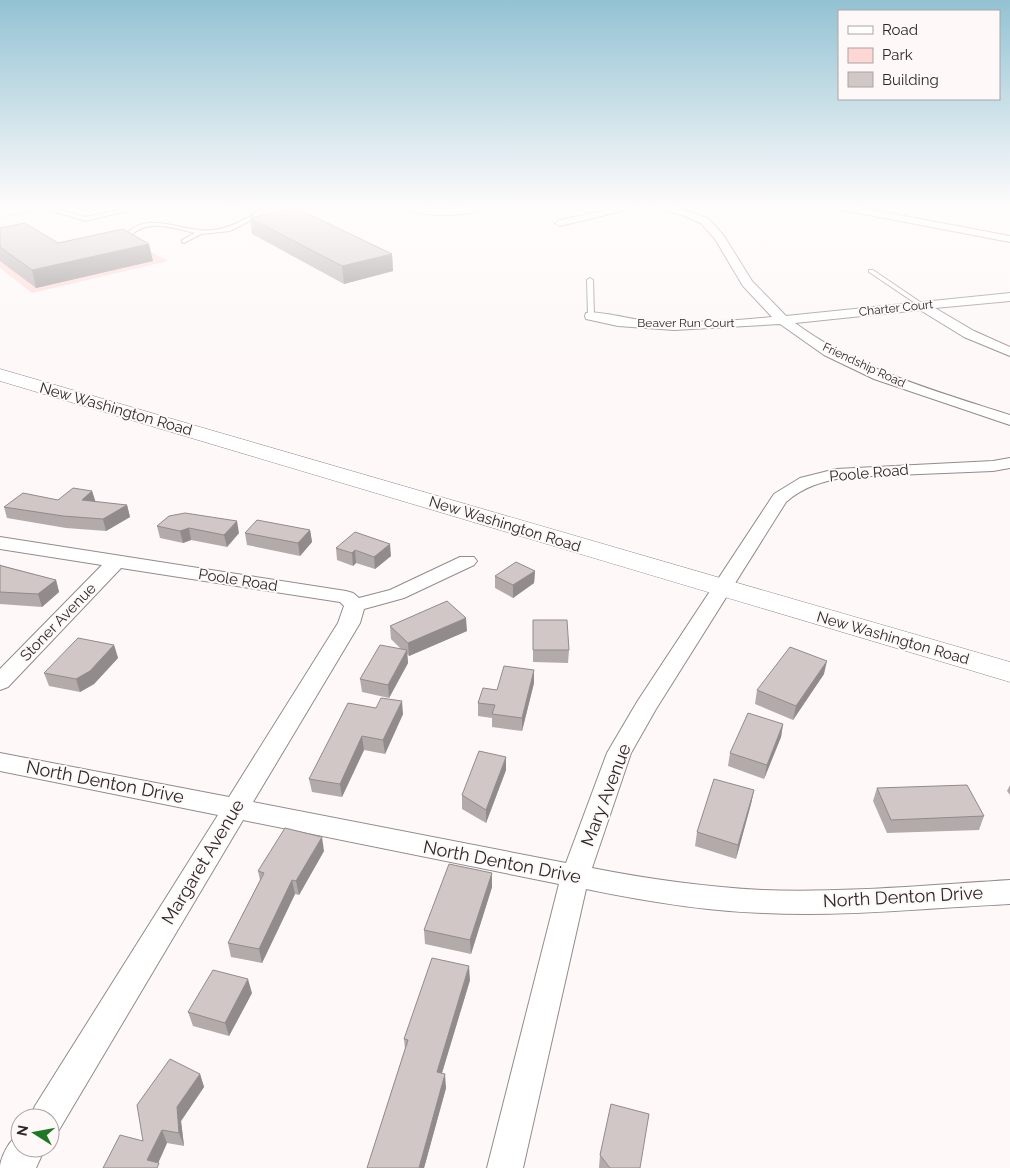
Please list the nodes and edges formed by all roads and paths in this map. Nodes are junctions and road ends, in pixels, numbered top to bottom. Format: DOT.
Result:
graph roads {
  1 [pos="733,261"];
  2 [pos="871,271"];
  3 [pos="590,280"];
  4 [pos="1010,297"];
  5 [pos="923,306"];
  6 [pos="591,316"];
  7 [pos="782,320"];
  8 [pos="1010,352"];
  9 [pos="0,375"];
  10 [pos="1010,420"];
  11 [pos="1010,463"];
  12 [pos="0,543"];
  13 [pos="116,561"];
  14 [pos="467,562"];
  15 [pos="721,588"];
  16 [pos="355,605"];
  17 [pos="1010,672"];
  18 [pos="0,682"];
  19 [pos="0,762"];
  20 [pos="236,808"];
  21 [pos="575,877"];
  22 [pos="1010,892"];
  23 [pos="53,1108"];
  24 [pos="505,1168"];
  1 -- 7 [label="street, Friendship Road"];
  2 -- 5 [label="lane"];
  3 -- 6 [label="lane"];
  4 -- 5 [label="street, Charter Court"];
  5 -- 7 [label="street, Charter Court"];
  5 -- 8 [label="street"];
  6 -- 7 [label="street, Beaver Run Court"];
  7 -- 10 [label="street, Friendship Road"];
  9 -- 15 [label="main road, New Washington Road"];
  11 -- 15 [label="street, Poole Road"];
  12 -- 13 [label="street, Poole Road"];
  13 -- 16 [label="street, Poole Road"];
  13 -- 18 [label="street, Stoner Avenue"];
  14 -- 16 [label="street"];
  15 -- 17 [label="main road, New Washington Road"];
  15 -- 21 [label="street, Mary Avenue"];
  16 -- 20 [label="street, Margaret Avenue"];
  19 -- 20 [label="street, North Denton Drive"];
  20 -- 21 [label="street, North Denton Drive"];
  20 -- 23 [label="street, Margaret Avenue"];
  21 -- 22 [label="street, North Denton Drive"];
  21 -- 24 [label="street, Mary Avenue"];
}
